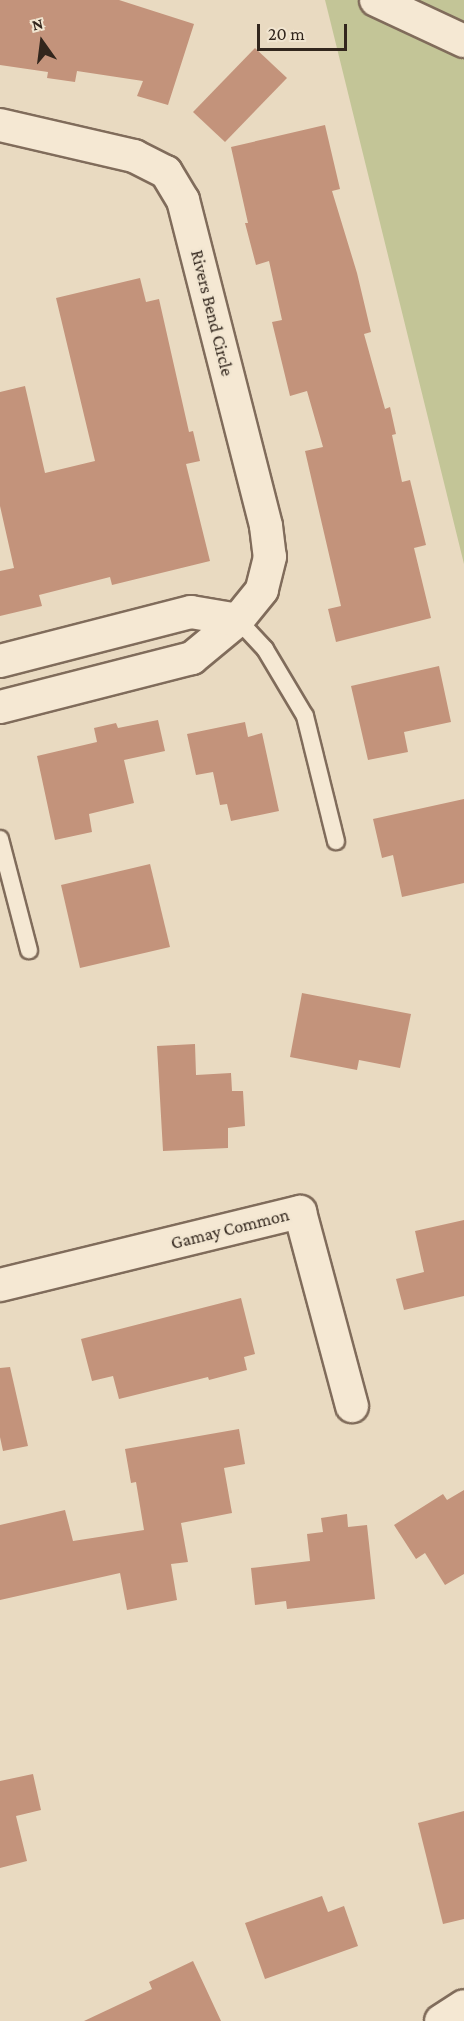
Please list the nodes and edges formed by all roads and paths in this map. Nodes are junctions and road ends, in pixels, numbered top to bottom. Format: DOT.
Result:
graph roads {
  1 [pos="376,0"];
  2 [pos="464,42"];
  3 [pos="0,124"];
  4 [pos="238,620"];
  5 [pos="0,661"];
  6 [pos="0,707"];
  7 [pos="0,839"];
  8 [pos="336,841"];
  9 [pos="29,950"];
  10 [pos="0,1285"];
  11 [pos="352,1407"];
  12 [pos="464,2006"];
  13 [pos="441,2021"];
  1 -- 2 [label="street"];
  3 -- 4 [label="street, Rivers Bend Circle"];
  4 -- 5 [label="street"];
  4 -- 6 [label="street, Rivers Bend Circle"];
  4 -- 8 [label="lane"];
  7 -- 9 [label="lane"];
  10 -- 11 [label="street, Gamay Common"];
  12 -- 13 [label="street"];
}
